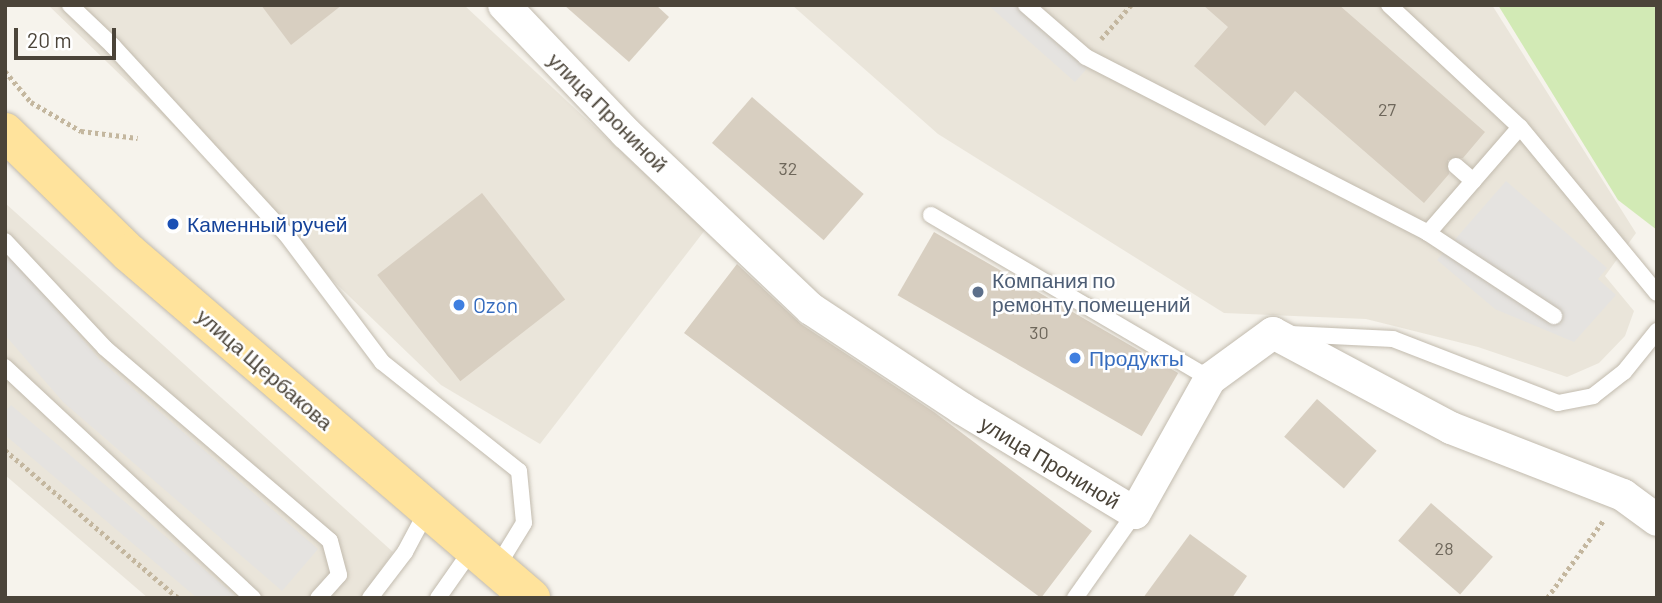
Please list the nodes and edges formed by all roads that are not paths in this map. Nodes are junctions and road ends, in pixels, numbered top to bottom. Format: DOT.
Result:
graph roads {
  1 [pos="70,5"];
  2 [pos="504,5"];
  3 [pos="1026,5"];
  4 [pos="1389,5"];
  5 [pos="1520,127"];
  6 [pos="5,132"];
  7 [pos="1456,166"];
  8 [pos="1473,181"];
  9 [pos="931,215"];
  10 [pos="1428,233"];
  11 [pos="5,241"];
  12 [pos="1657,293"];
  13 [pos="1554,316"];
  14 [pos="1657,331"];
  15 [pos="1273,334"];
  16 [pos="5,367"];
  17 [pos="1210,379"];
  18 [pos="428,509"];
  19 [pos="1135,513"];
  20 [pos="1657,520"];
  21 [pos="485,558"];
  22 [pos="253,598"];
  23 [pos="318,598"];
  24 [pos="370,598"];
  25 [pos="438,598"];
  26 [pos="531,598"];
  27 [pos="1075,598"];
  1 -- 21 [label="lane"];
  2 -- 19 [label="street, улица Прониной"];
  3 -- 10 [label="lane"];
  4 -- 5 [label="lane"];
  5 -- 8 [label="lane"];
  5 -- 12 [label="lane"];
  6 -- 18 [label="main road, улица Щербакова"];
  7 -- 8 [label="lane"];
  8 -- 10 [label="lane"];
  9 -- 17 [label="lane"];
  10 -- 13 [label="lane"];
  11 -- 23 [label="lane"];
  14 -- 15 [label="lane"];
  15 -- 17 [label="street, улица Прониной"];
  15 -- 20 [label="street"];
  16 -- 22 [label="lane"];
  17 -- 19 [label="street, улица Прониной"];
  18 -- 21 [label="main road, улица Щербакова"];
  18 -- 24 [label="lane"];
  19 -- 27 [label="lane"];
  21 -- 25 [label="lane"];
  21 -- 26 [label="main road, улица Щербакова"];
}
